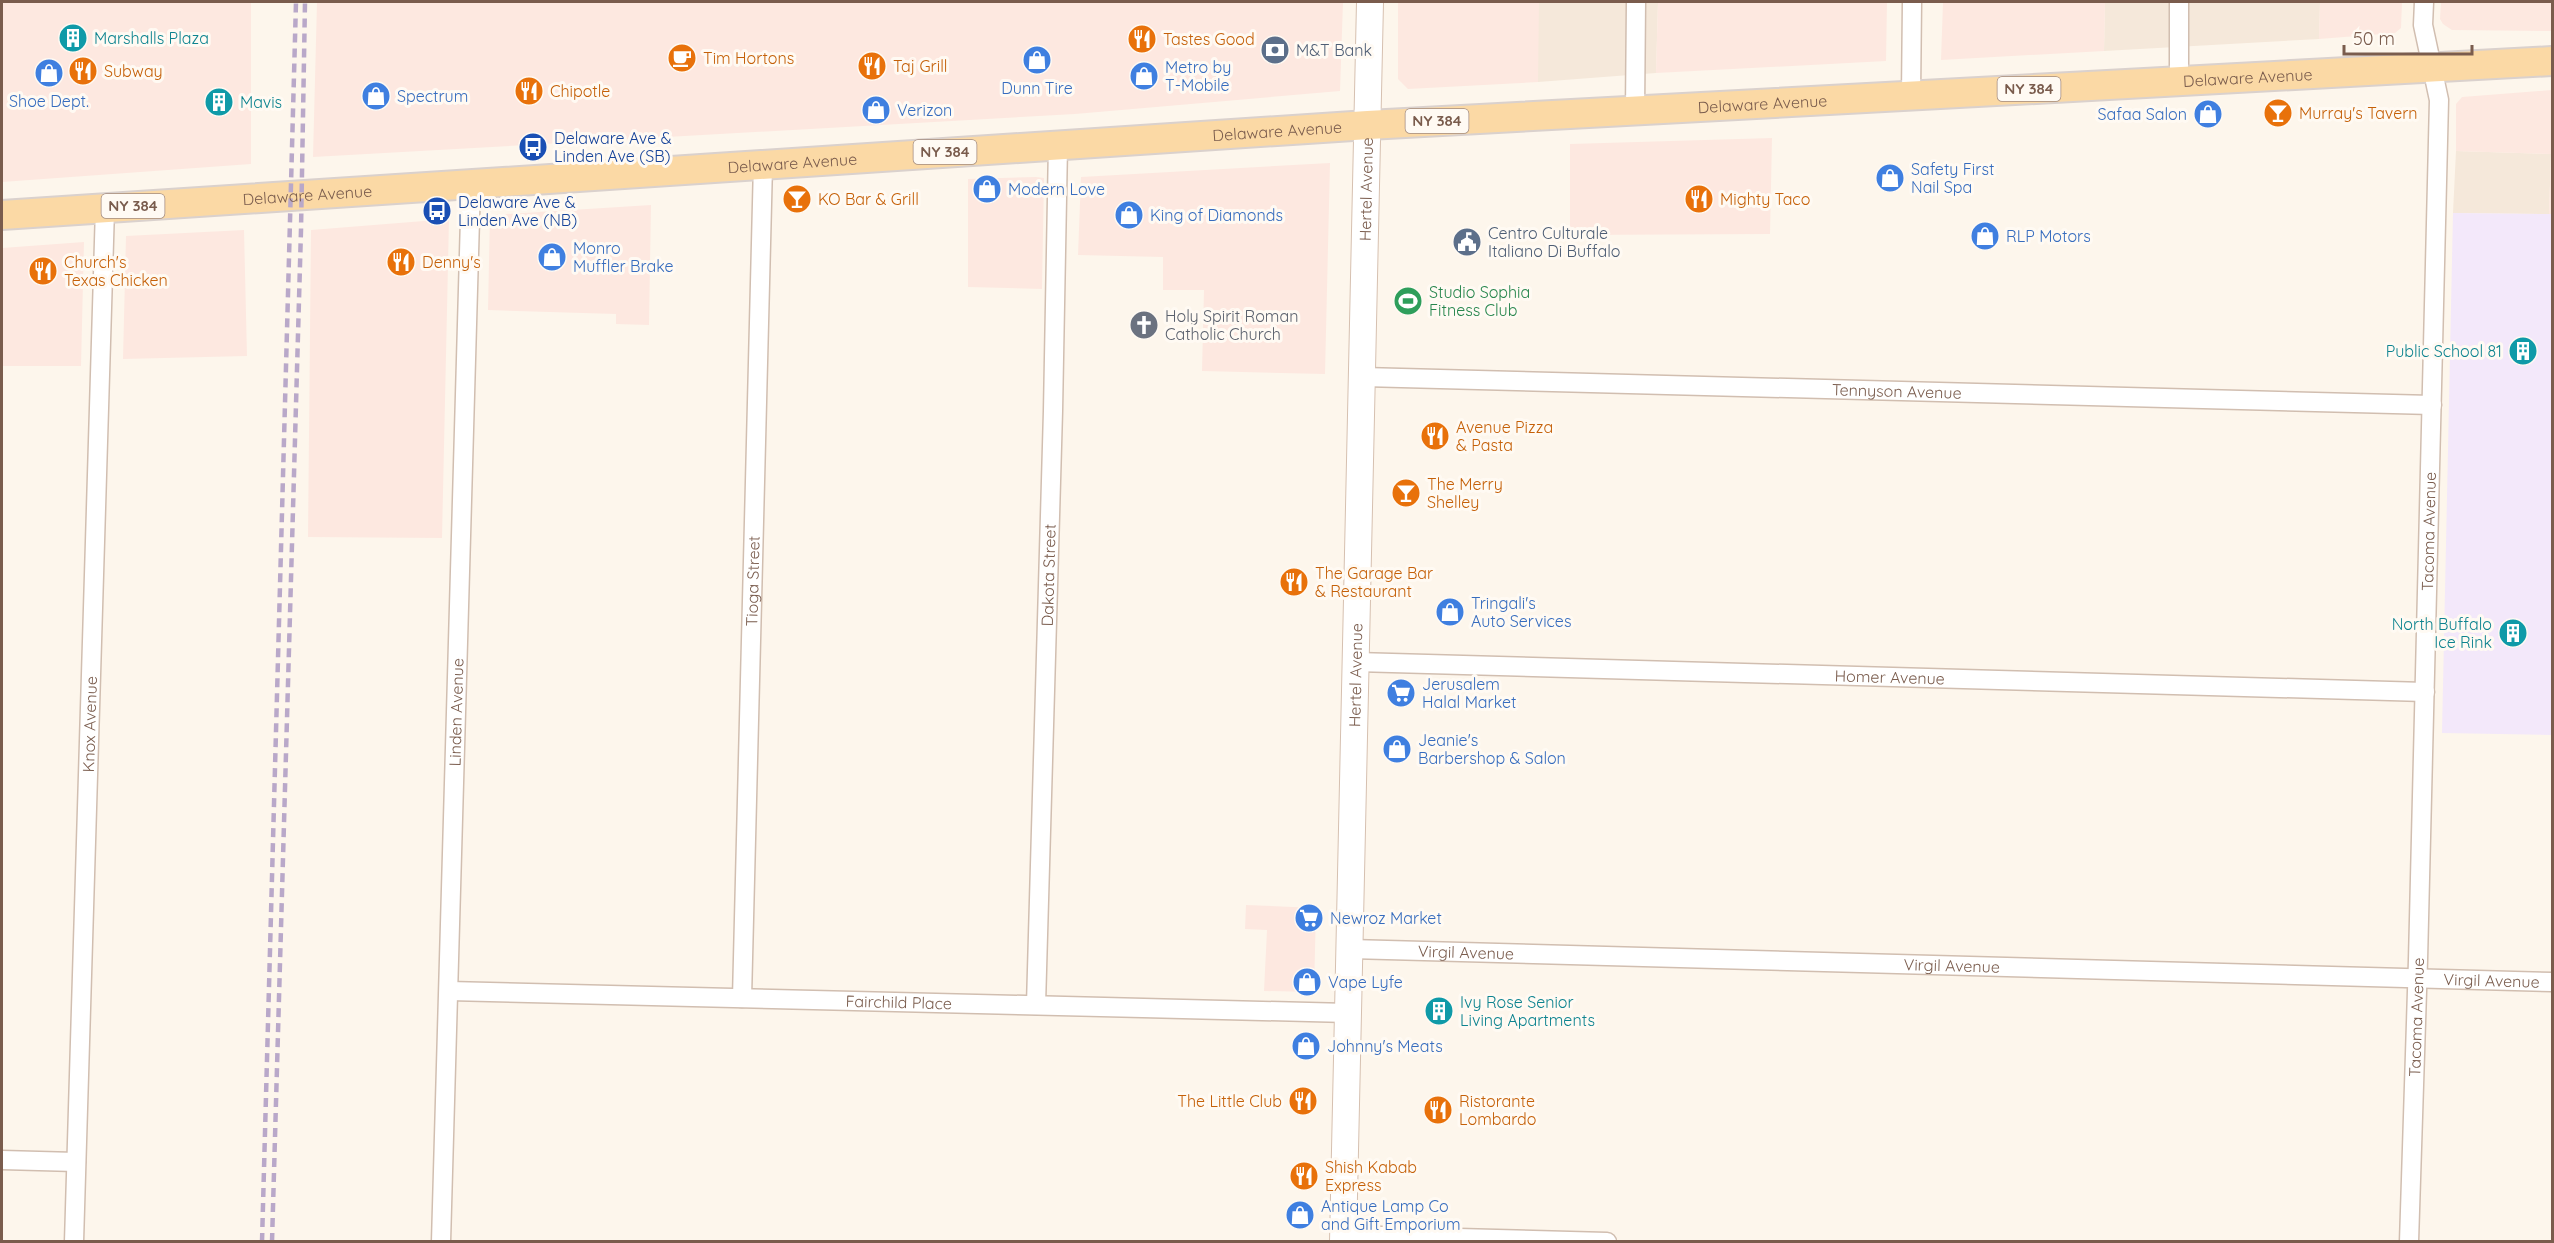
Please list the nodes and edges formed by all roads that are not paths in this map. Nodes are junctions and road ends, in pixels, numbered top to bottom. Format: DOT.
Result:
graph roads {
  1 [pos="1370,2"];
  2 [pos="1636,2"];
  3 [pos="1912,2"];
  4 [pos="2179,2"];
  5 [pos="2424,2"];
  6 [pos="2553,61"];
  7 [pos="2432,67"];
  8 [pos="2179,81"];
  9 [pos="1911,96"];
  10 [pos="1635,111"];
  11 [pos="1368,125"];
  12 [pos="1058,145"];
  13 [pos="763,164"];
  14 [pos="471,183"];
  15 [pos="105,208"];
  16 [pos="2,215"];
  17 [pos="1363,377"];
  18 [pos="2432,405"];
  19 [pos="1356,662"];
  20 [pos="2425,692"];
  21 [pos="1350,949"];
  22 [pos="2418,977"];
  23 [pos="2553,982"];
  24 [pos="449,991"];
  25 [pos="742,998"];
  26 [pos="1036,1005"];
  27 [pos="1348,1013"];
  28 [pos="2,1160"];
  29 [pos="76,1162"];
  30 [pos="1343,1238"];
  31 [pos="74,1242"];
  32 [pos="441,1242"];
  33 [pos="1607,1242"];
  34 [pos="2409,1242"];
  1 -- 11 [label="street, Hertel Avenue"];
  2 -- 10 [label="street"];
  3 -- 9 [label="street"];
  4 -- 8 [label="street"];
  5 -- 7 [label="street, Tacoma Avenue"];
  6 -- 7 [label="main road, Delaware Avenue / NY 384"];
  7 -- 8 [label="main road, Delaware Avenue / NY 384"];
  7 -- 18 [label="street, Tacoma Avenue"];
  8 -- 9 [label="main road, Delaware Avenue / NY 384"];
  9 -- 10 [label="main road, Delaware Avenue / NY 384"];
  10 -- 11 [label="main road, Delaware Avenue / NY 384"];
  11 -- 12 [label="main road, Delaware Avenue / NY 384"];
  11 -- 17 [label="street, Hertel Avenue"];
  12 -- 13 [label="main road, Delaware Avenue / NY 384"];
  12 -- 26 [label="street, Dakota Street"];
  13 -- 14 [label="main road, Delaware Avenue / NY 384"];
  13 -- 25 [label="street, Tioga Street"];
  14 -- 15 [label="main road, Delaware Avenue / NY 384"];
  14 -- 24 [label="street, Linden Avenue"];
  15 -- 16 [label="main road, Delaware Avenue / NY 384"];
  15 -- 29 [label="street, Knox Avenue"];
  17 -- 18 [label="street, Tennyson Avenue"];
  17 -- 19 [label="street, Hertel Avenue"];
  18 -- 20 [label="street, Tacoma Avenue"];
  19 -- 20 [label="street, Homer Avenue"];
  19 -- 21 [label="street, Hertel Avenue"];
  20 -- 22 [label="street, Tacoma Avenue"];
  21 -- 22 [label="street, Virgil Avenue"];
  21 -- 27 [label="street, Hertel Avenue"];
  22 -- 23 [label="street, Virgil Avenue"];
  22 -- 34 [label="street, Tacoma Avenue"];
  24 -- 25 [label="street, Fairchild Place"];
  24 -- 32 [label="street, Linden Avenue"];
  25 -- 26 [label="street, Fairchild Place"];
  26 -- 27 [label="street, Fairchild Place"];
  27 -- 30 [label="street, Hertel Avenue"];
  28 -- 29 [label="street"];
  29 -- 31 [label="street, Knox Avenue"];
  30 -- 33 [label="street"];
}
